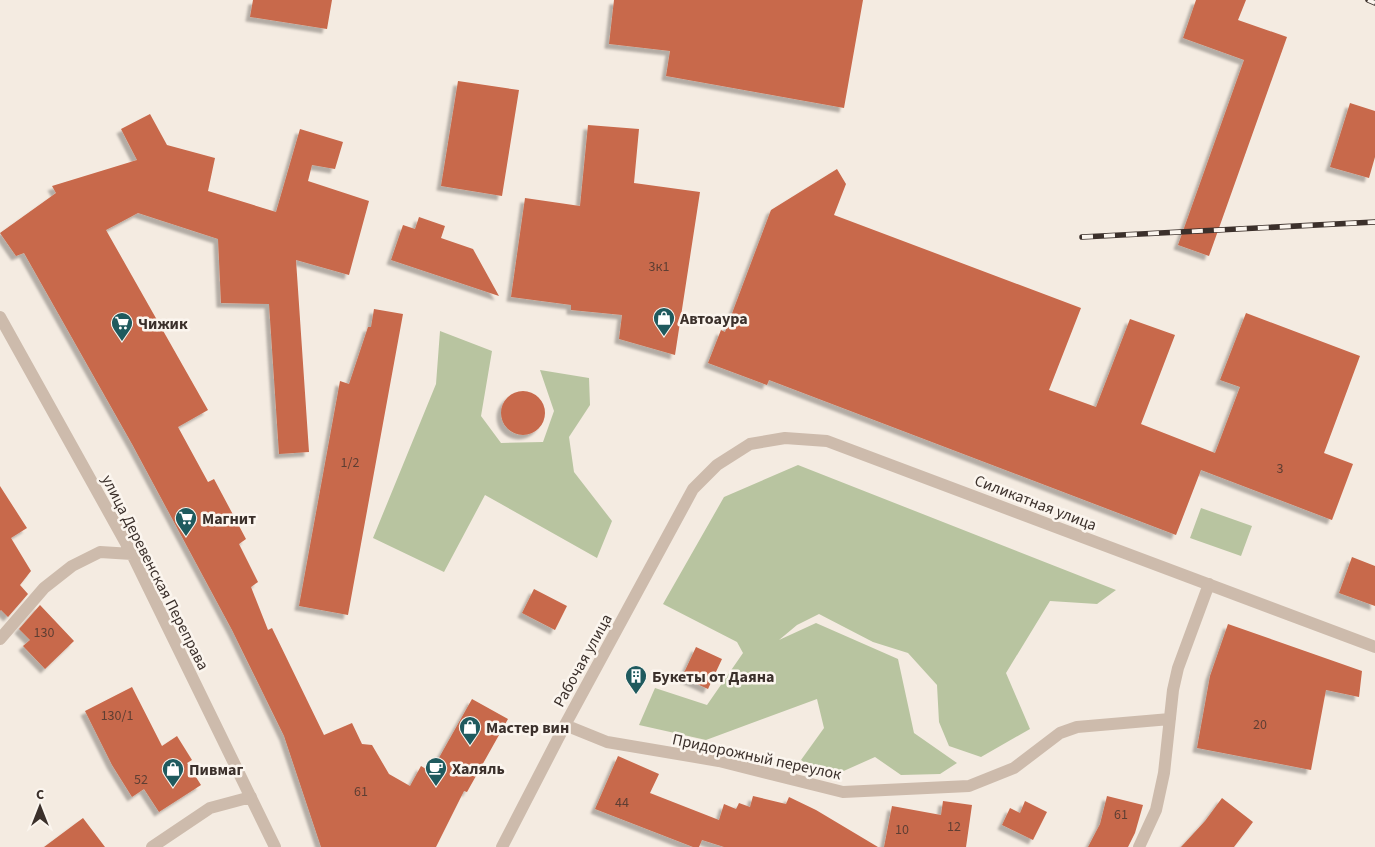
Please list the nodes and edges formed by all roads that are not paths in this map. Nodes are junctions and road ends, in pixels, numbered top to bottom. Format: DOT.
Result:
graph roads {
  1 [pos="0,317"];
  2 [pos="693,489"];
  3 [pos="132,554"];
  4 [pos="1209,584"];
  5 [pos="0,639"];
  6 [pos="1375,647"];
  7 [pos="1170,719"];
  8 [pos="564,725"];
  9 [pos="251,797"];
  10 [pos="152,847"];
  11 [pos="275,847"];
  12 [pos="502,847"];
  13 [pos="1139,847"];
  1 -- 3 [label="street, улица Деревенская Переправа"];
  2 -- 4 [label="street, Силикатная улица"];
  2 -- 8 [label="street, Рабочая улица"];
  3 -- 5 [label="street"];
  3 -- 9 [label="street, улица Деревенская Переправа"];
  4 -- 6 [label="street, Силикатная улица"];
  4 -- 7 [label="street"];
  7 -- 8 [label="street, Придорожный переулок"];
  7 -- 13 [label="street"];
  8 -- 12 [label="street, Рабочая улица"];
  9 -- 10 [label="street"];
  9 -- 11 [label="street, улица Деревенская Переправа"];
}
